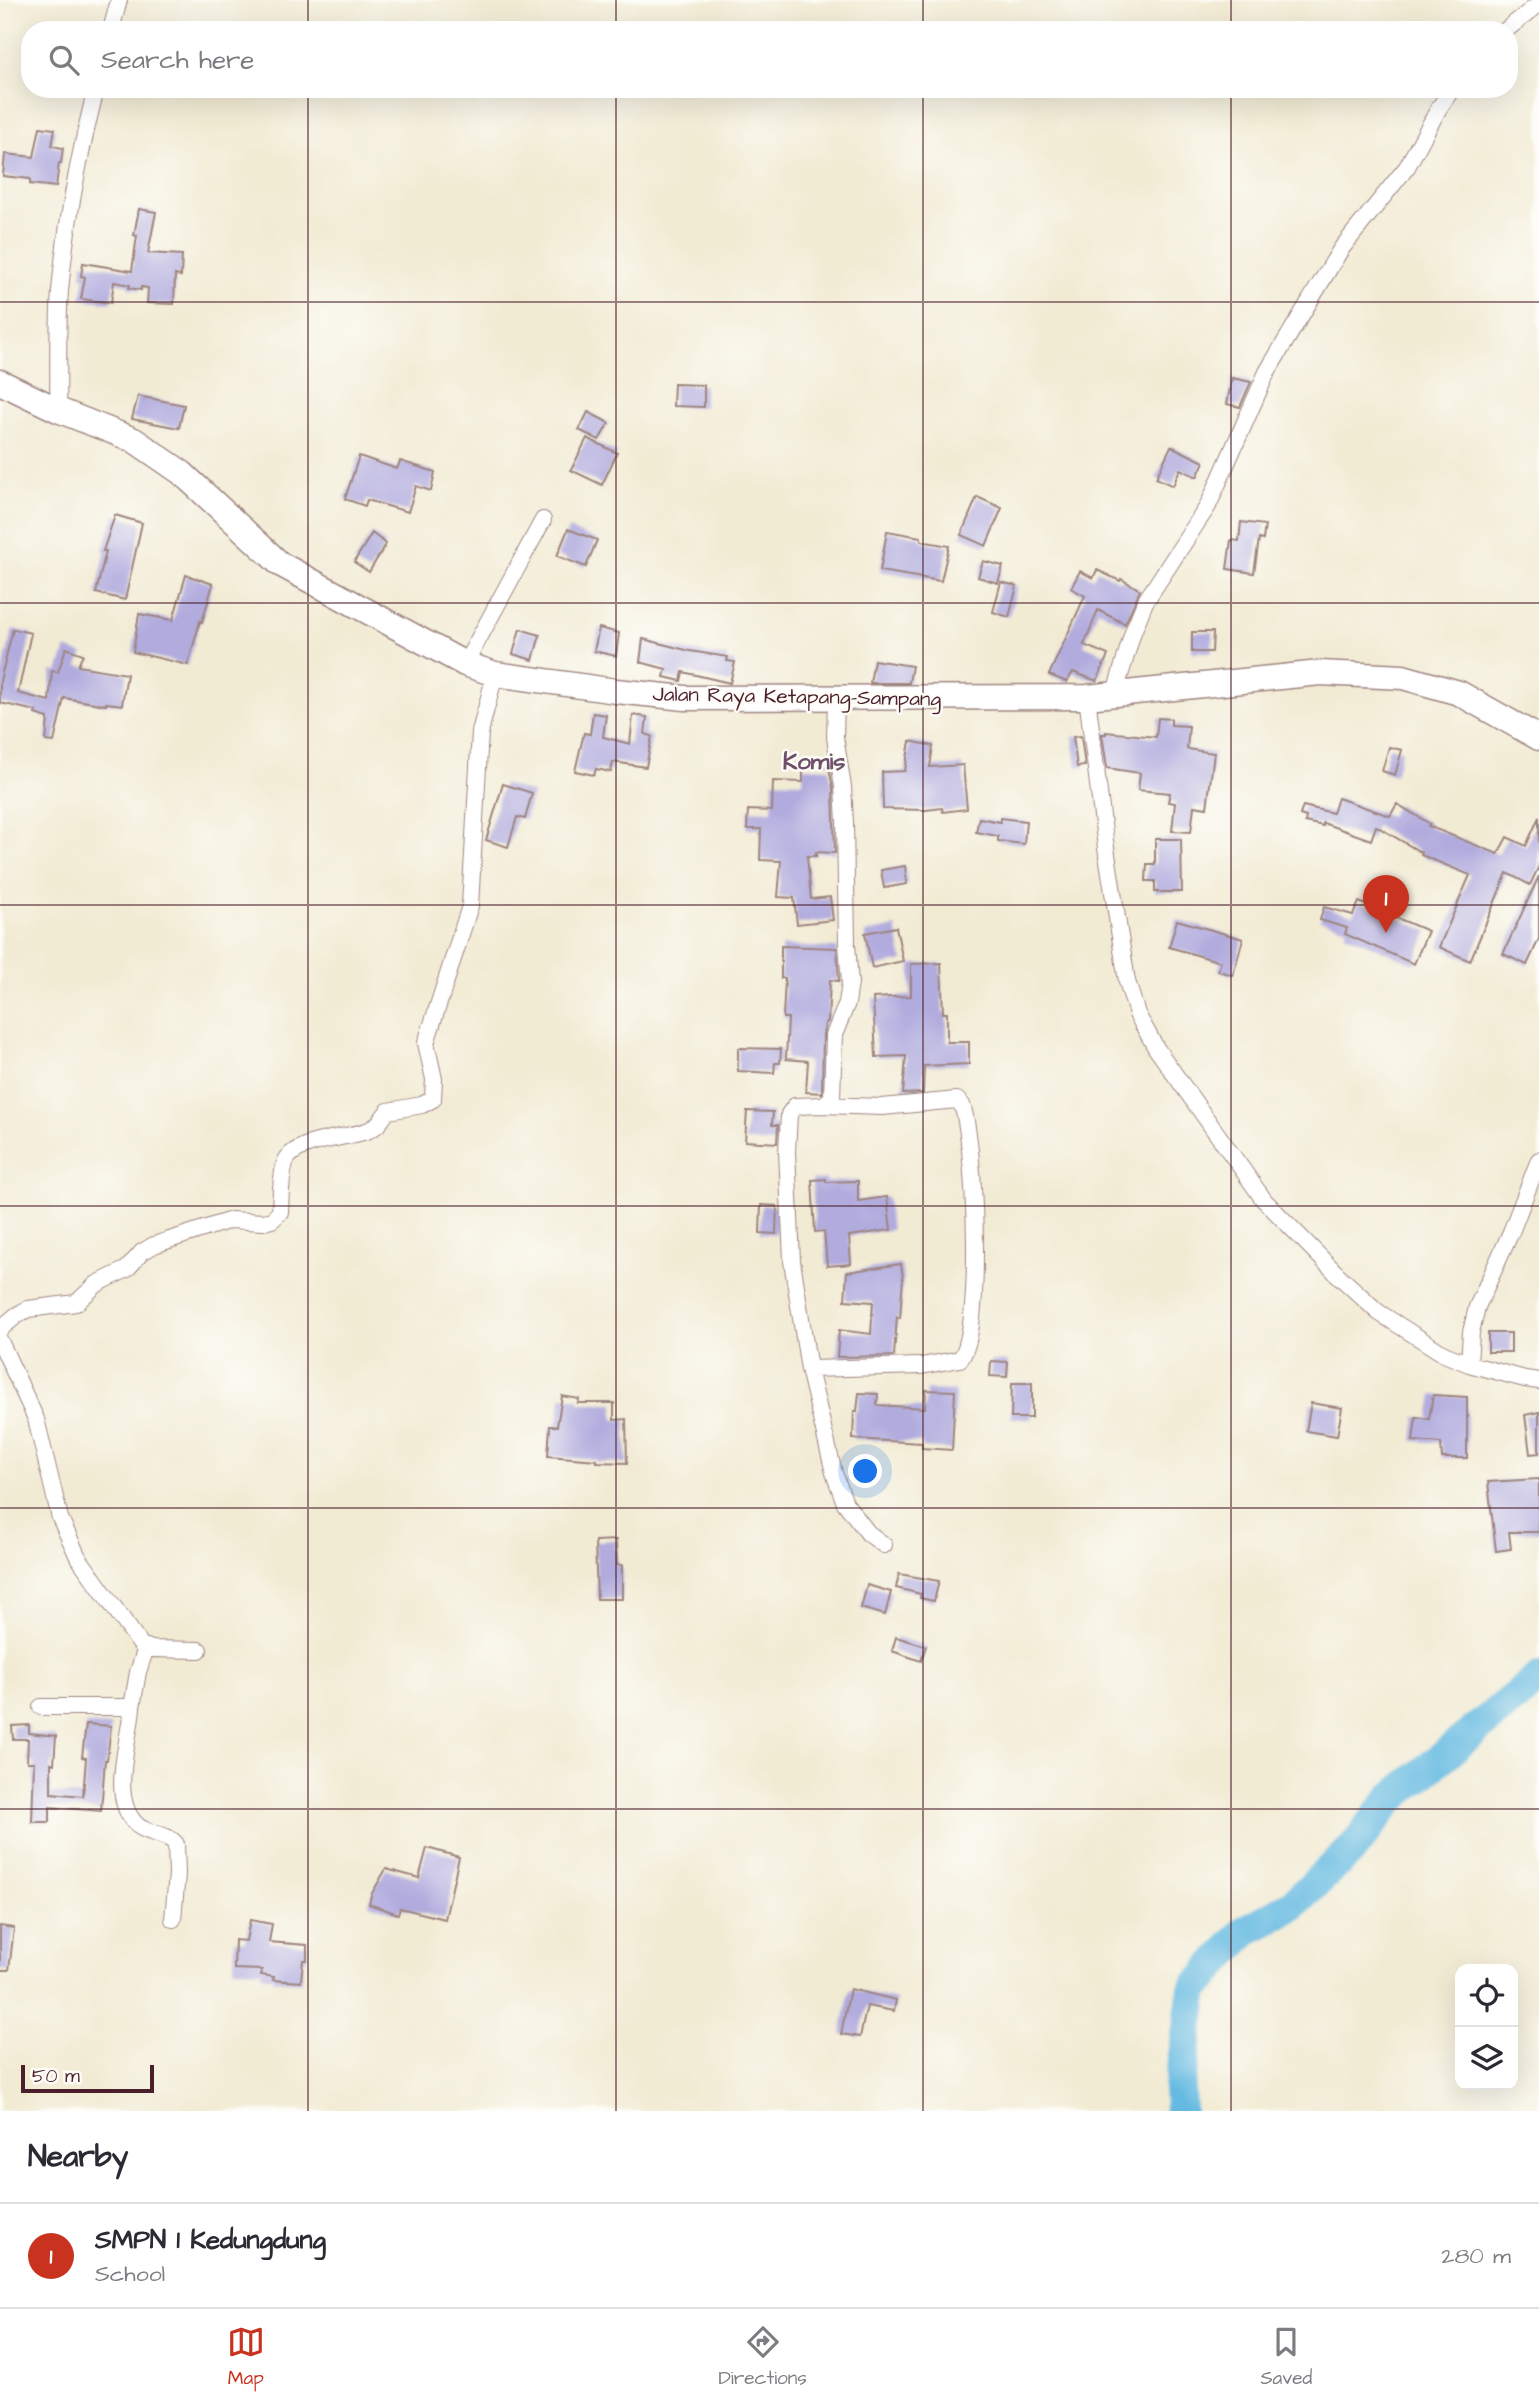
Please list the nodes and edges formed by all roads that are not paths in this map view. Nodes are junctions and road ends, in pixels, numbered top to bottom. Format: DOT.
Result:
graph roads {
  1 [pos="119,0"];
  2 [pos="1539,4"];
  3 [pos="113,21"];
  4 [pos="1517,21"];
  5 [pos="94,98"];
  6 [pos="1445,98"];
  7 [pos="0,382"];
  8 [pos="58,410"];
  9 [pos="543,520"];
  10 [pos="465,664"];
  11 [pos="495,674"];
  12 [pos="1114,696"];
  13 [pos="1087,697"];
  14 [pos="836,698"];
  15 [pos="1539,738"];
  16 [pos="823,1105"];
  17 [pos="1539,1160"];
  18 [pos="0,1329"];
  19 [pos="0,1341"];
  20 [pos="1469,1364"];
  21 [pos="809,1369"];
  22 [pos="1539,1381"];
  23 [pos="884,1545"];
  24 [pos="146,1648"];
  25 [pos="199,1650"];
  26 [pos="41,1707"];
  27 [pos="132,1707"];
  28 [pos="173,1919"];
  1 -- 3 [label="street"];
  2 -- 4 [label="street"];
  5 -- 8 [label="street"];
  6 -- 12 [label="street"];
  7 -- 8 [label="main road, Jalan Raya Ketapang-Sampang"];
  8 -- 10 [label="main road, Jalan Raya Ketapang-Sampang"];
  9 -- 10 [label="street"];
  10 -- 11 [label="main road, Jalan Raya Ketapang-Sampang"];
  11 -- 14 [label="main road, Jalan Raya Ketapang-Sampang"];
  11 -- 18 [label="street"];
  12 -- 13 [label="main road, Jalan Raya Ketapang-Sampang"];
  12 -- 15 [label="main road, Jalan Raya Ketapang-Sampang"];
  13 -- 14 [label="main road, Jalan Raya Ketapang-Sampang"];
  13 -- 20 [label="street"];
  14 -- 16 [label="street"];
  16 -- 21 [label="street"];
  16 -- 21 [label="street"];
  17 -- 20 [label="street"];
  19 -- 24 [label="street"];
  20 -- 22 [label="street"];
  21 -- 23 [label="street"];
  24 -- 25 [label="street"];
  24 -- 27 [label="street"];
  26 -- 27 [label="street"];
  27 -- 28 [label="street"];
}
